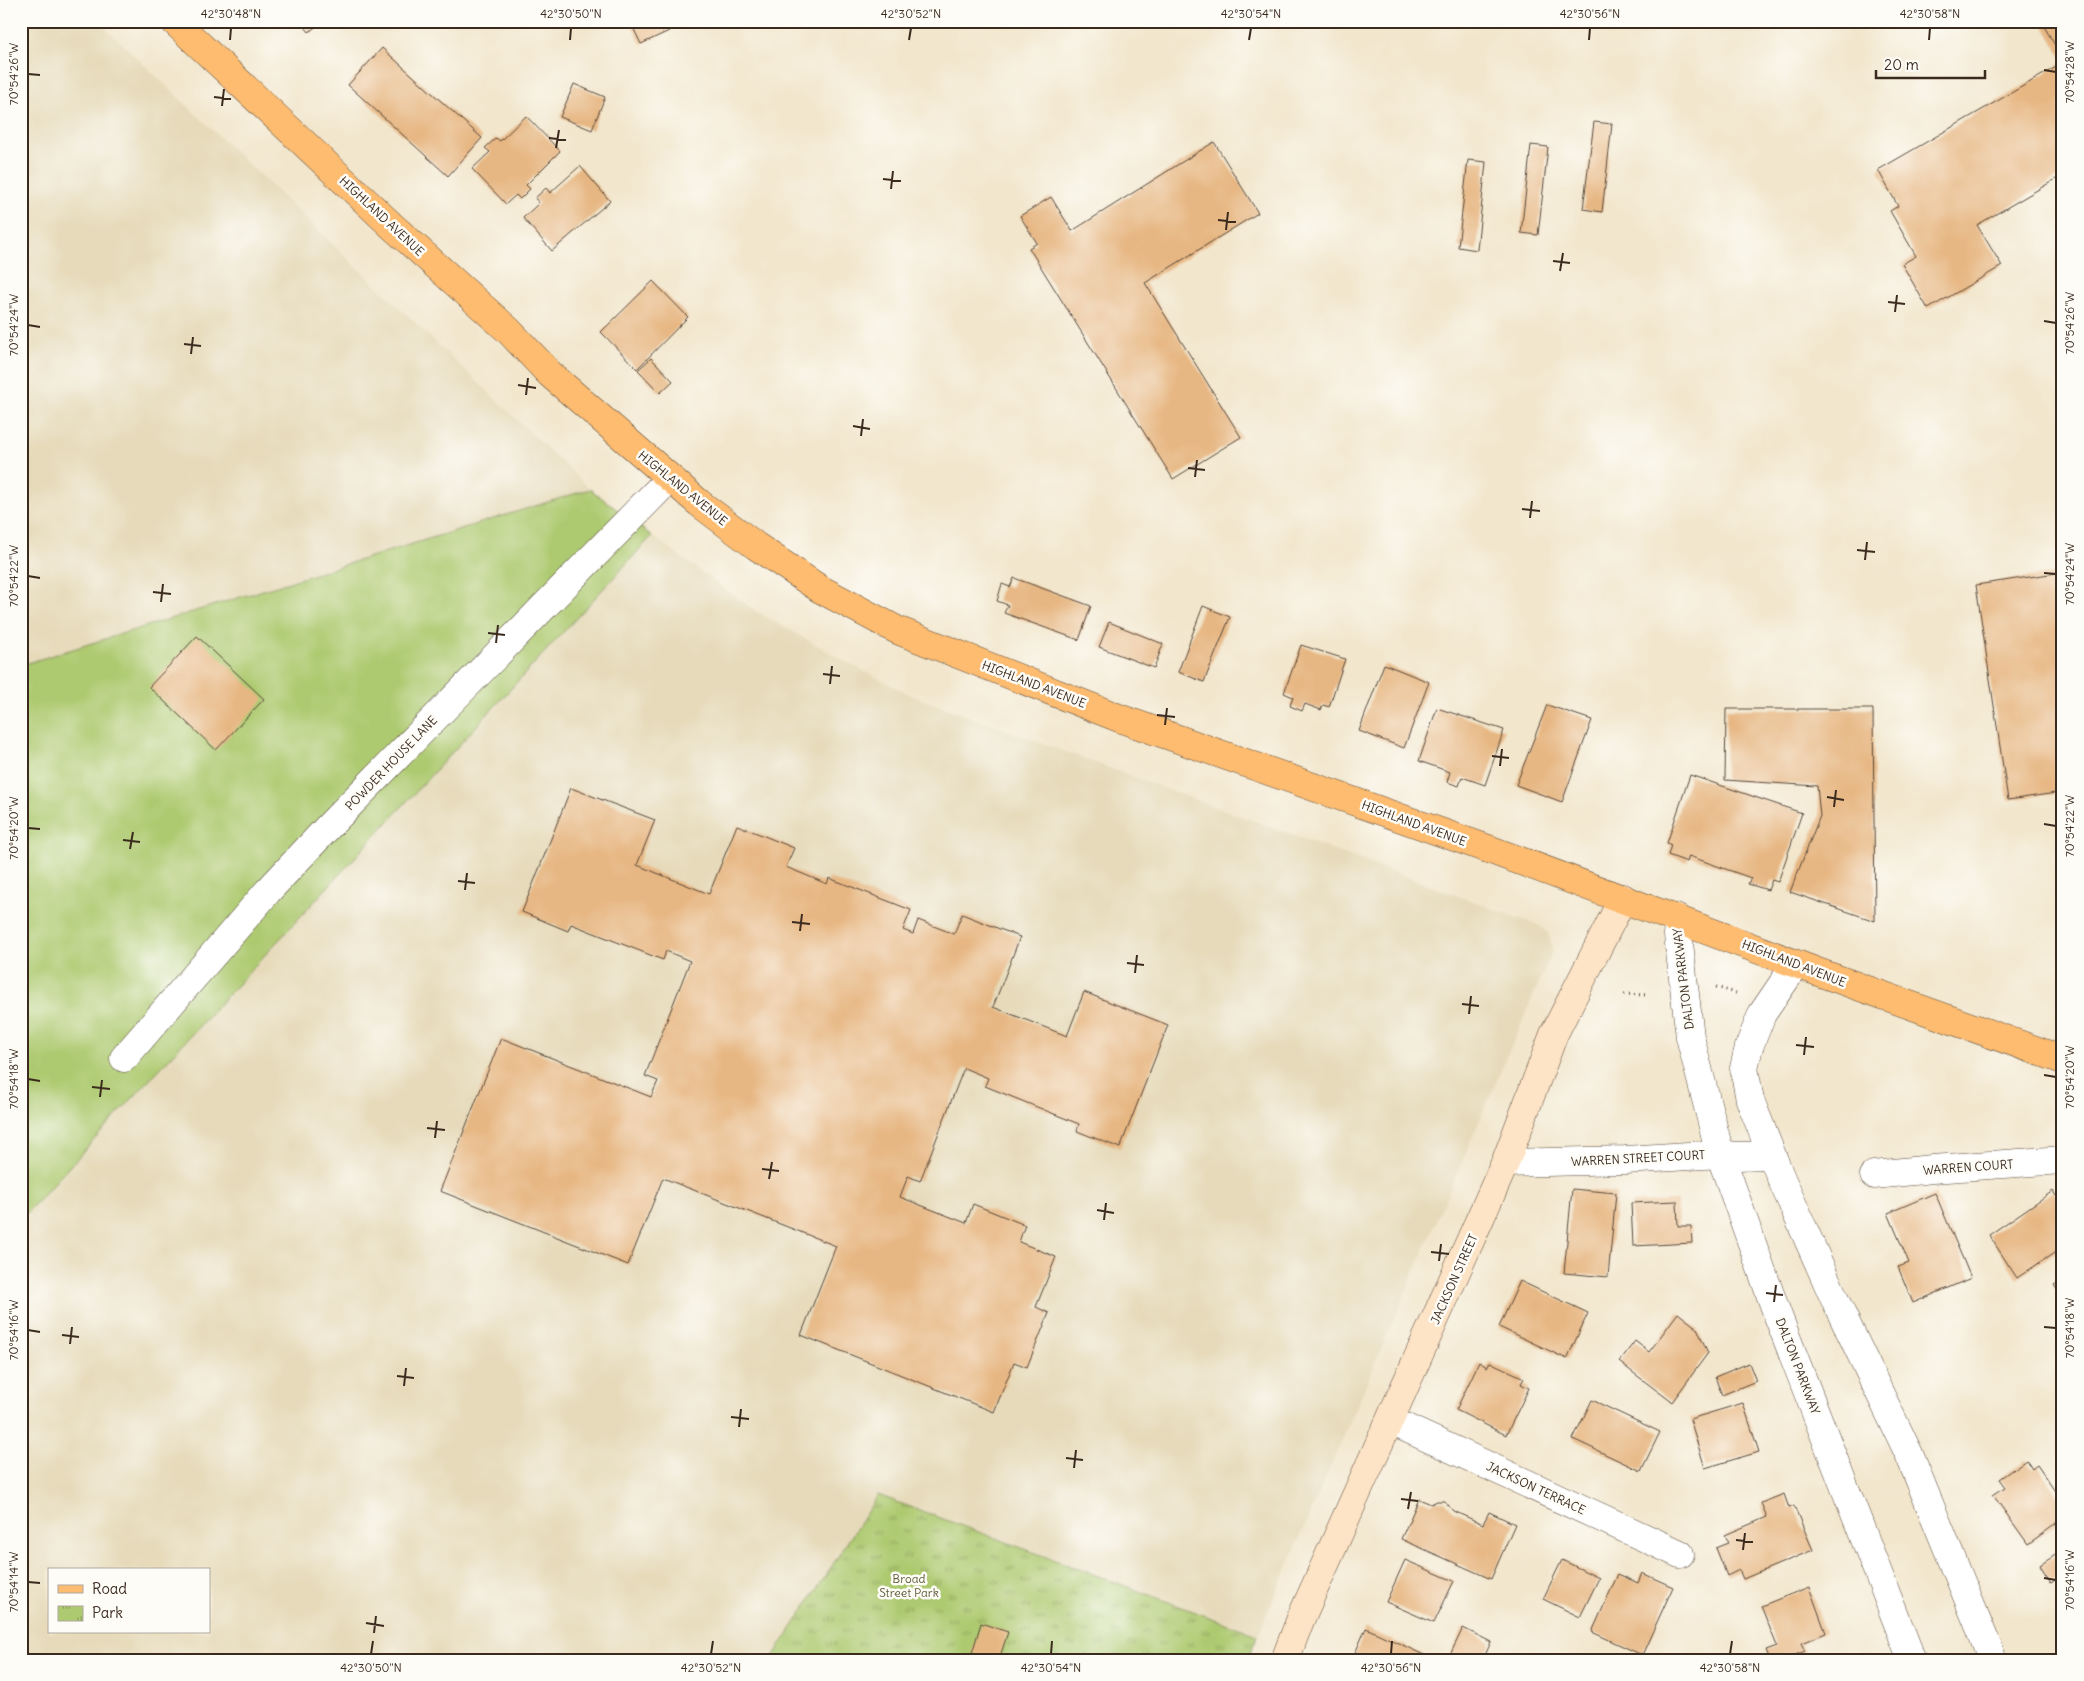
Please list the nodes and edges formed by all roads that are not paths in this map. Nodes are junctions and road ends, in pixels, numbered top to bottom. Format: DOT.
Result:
graph roads {
  1 [pos="174,21"];
  2 [pos="669,479"];
  3 [pos="1622,898"];
  4 [pos="1676,918"];
  5 [pos="1796,964"];
  6 [pos="124,1058"];
  7 [pos="2063,1060"];
  8 [pos="1720,1154"];
  9 [pos="1771,1155"];
  10 [pos="2063,1160"];
  11 [pos="1505,1163"];
  12 [pos="1874,1175"];
  13 [pos="1391,1421"];
  14 [pos="1680,1554"];
  15 [pos="1285,1660"];
  16 [pos="1912,1660"];
  17 [pos="1993,1660"];
  1 -- 2 [label="main road, HIGHLAND AVENUE"];
  2 -- 3 [label="main road, HIGHLAND AVENUE"];
  2 -- 6 [label="street, POWDER HOUSE LANE"];
  3 -- 4 [label="main road, HIGHLAND AVENUE"];
  3 -- 11 [label="main road, JACKSON STREET"];
  4 -- 5 [label="main road, HIGHLAND AVENUE"];
  4 -- 8 [label="street, DALTON PARKWAY"];
  5 -- 7 [label="main road, HIGHLAND AVENUE"];
  5 -- 9 [label="street"];
  8 -- 9 [label="street, WARREN STREET COURT"];
  8 -- 11 [label="street, WARREN STREET COURT"];
  8 -- 16 [label="street, DALTON PARKWAY"];
  9 -- 17 [label="street"];
  10 -- 12 [label="street, WARREN COURT"];
  11 -- 13 [label="main road, JACKSON STREET"];
  13 -- 14 [label="street, JACKSON TERRACE"];
  13 -- 15 [label="main road, JACKSON STREET"];
}
